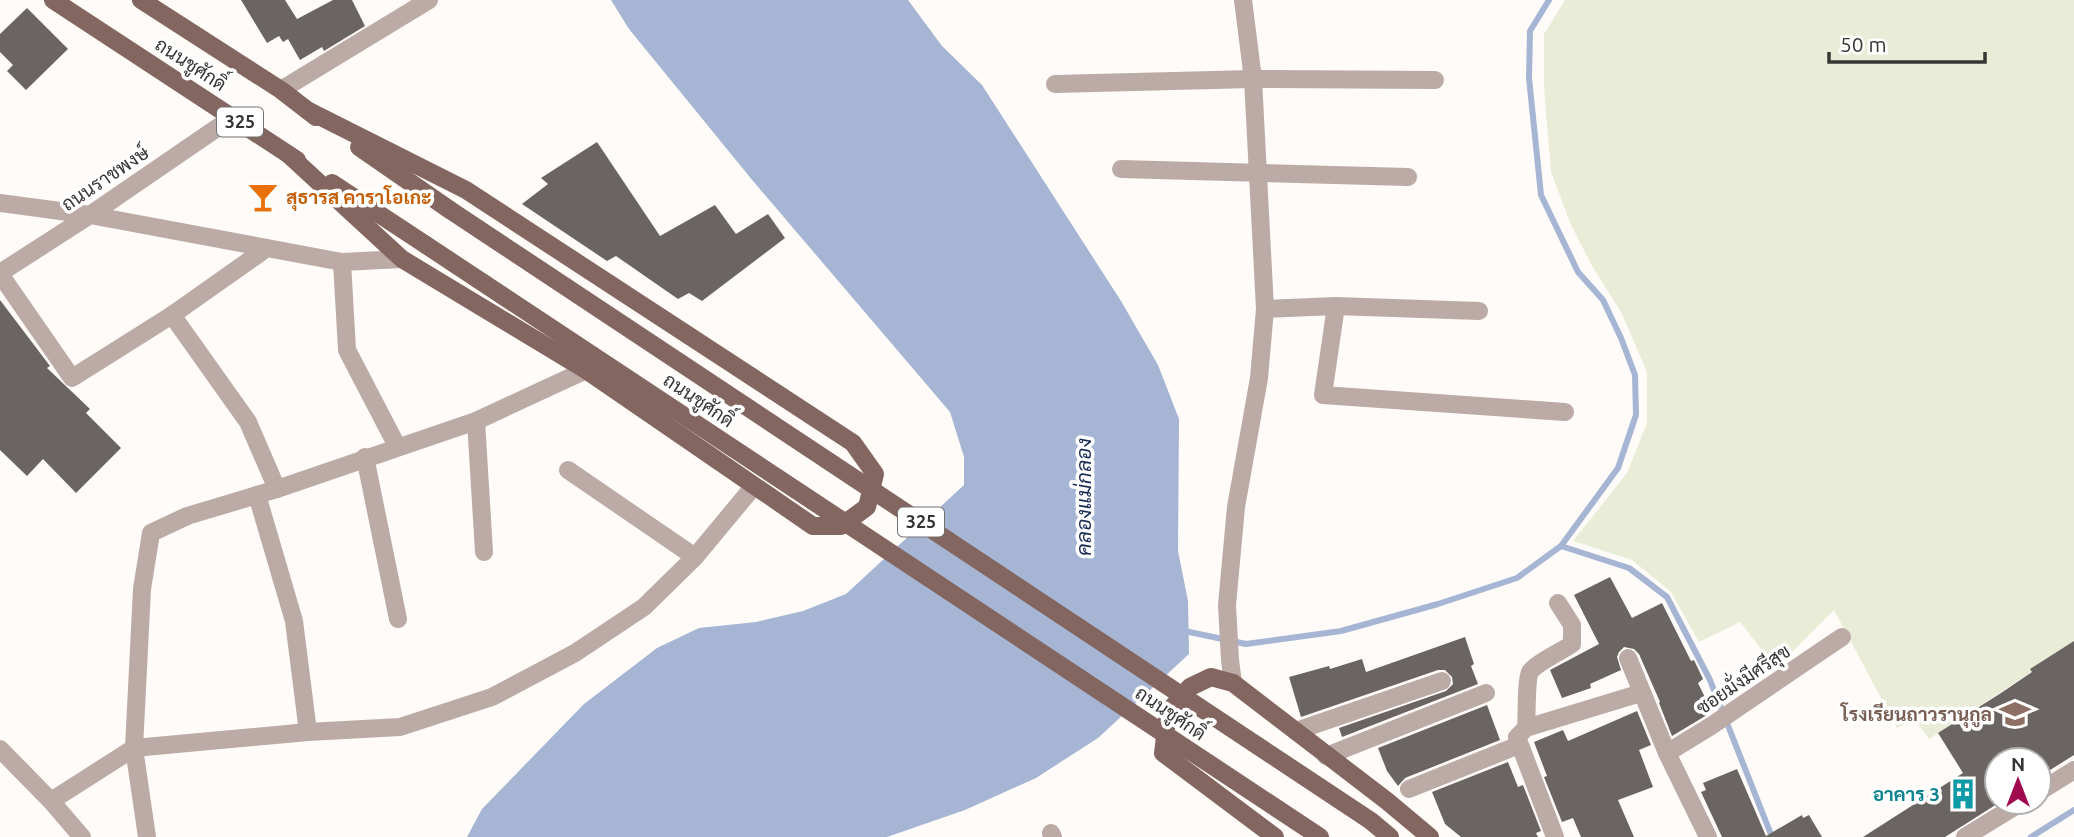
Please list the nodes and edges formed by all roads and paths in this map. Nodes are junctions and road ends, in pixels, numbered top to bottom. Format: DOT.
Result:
graph roads {
  1 [pos="53,0"];
  2 [pos="141,0"];
  3 [pos="429,0"];
  4 [pos="1242,0"];
  5 [pos="1253,79"];
  6 [pos="1434,80"];
  7 [pos="1055,84"];
  8 [pos="281,90"];
  9 [pos="307,110"];
  10 [pos="233,117"];
  11 [pos="289,155"];
  12 [pos="1121,169"];
  13 [pos="1257,173"];
  14 [pos="1408,177"];
  15 [pos="0,202"];
  16 [pos="90,215"];
  17 [pos="267,248"];
  18 [pos="402,259"];
  19 [pos="342,262"];
  20 [pos="0,273"];
  21 [pos="1336,306"];
  22 [pos="1265,309"];
  23 [pos="1479,311"];
  24 [pos="172,316"];
  25 [pos="586,370"];
  26 [pos="1565,412"];
  27 [pos="476,421"];
  28 [pos="397,446"];
  29 [pos="365,457"];
  30 [pos="568,470"];
  31 [pos="754,485"];
  32 [pos="277,489"];
  33 [pos="257,495"];
  34 [pos="484,552"];
  35 [pos="695,557"];
  36 [pos="1558,603"];
  37 [pos="398,618"];
  38 [pos="1842,637"];
  39 [pos="1628,658"];
  40 [pos="1441,681"];
  41 [pos="1233,683"];
  42 [pos="1486,692"];
  43 [pos="1641,692"];
  44 [pos="1527,727"];
  45 [pos="1296,731"];
  46 [pos="308,732"];
  47 [pos="1519,745"];
  48 [pos="134,748"];
  49 [pos="0,750"];
  50 [pos="1667,753"];
  51 [pos="1326,756"];
  52 [pos="2074,770"];
  53 [pos="2053,783"];
  54 [pos="1409,789"];
  55 [pos="51,801"];
  56 [pos="1999,816"];
  57 [pos="82,837"];
  58 [pos="147,837"];
  59 [pos="1275,837"];
  60 [pos="1320,837"];
  61 [pos="1390,837"];
  62 [pos="1430,837"];
  63 [pos="1555,837"];
  64 [pos="1708,837"];
  65 [pos="1965,837"];
  1 -- 10 [label="main road, ถนนชูศักดิ์ / 325"];
  2 -- 8 [label="main road, ถนนชูศักดิ์ / 325"];
  3 -- 8 [label="street"];
  4 -- 5 [label="street"];
  5 -- 6 [label="street"];
  5 -- 7 [label="street"];
  5 -- 13 [label="street"];
  8 -- 9 [label="main road, ถนนชูศักดิ์ / 325"];
  9 -- 31 [label="main road"];
  9 -- 61 [label="main road, ถนนชูศักดิ์ / 325, bridge"];
  10 -- 11 [label="main road, ถนนชูศักดิ์ / 325"];
  10 -- 16 [label="street, ถนนราชพงษ์"];
  11 -- 18 [label="main road"];
  11 -- 60 [label="main road, ถนนชูศักดิ์ / 325, bridge"];
  12 -- 13 [label="street"];
  13 -- 14 [label="street"];
  13 -- 22 [label="street"];
  15 -- 16 [label="street"];
  16 -- 17 [label="street"];
  16 -- 20 [label="street, ถนนราชพงษ์"];
  17 -- 19 [label="street"];
  17 -- 24 [label="street"];
  18 -- 19 [label="street"];
  18 -- 25 [label="main road"];
  19 -- 28 [label="street"];
  20 -- 24 [label="street"];
  21 -- 22 [label="street"];
  21 -- 23 [label="street"];
  21 -- 26 [label="street"];
  22 -- 41 [label="street"];
  24 -- 32 [label="street"];
  25 -- 27 [label="street"];
  25 -- 31 [label="main road"];
  27 -- 28 [label="street"];
  27 -- 34 [label="street"];
  28 -- 29 [label="street"];
  29 -- 32 [label="street"];
  29 -- 37 [label="street"];
  30 -- 35 [label="street"];
  31 -- 35 [label="street"];
  32 -- 33 [label="street"];
  33 -- 46 [label="street"];
  33 -- 48 [label="street"];
  35 -- 46 [label="street"];
  36 -- 44 [label="street"];
  38 -- 50 [label="street, ซอยมั่งมีศรีสุข"];
  39 -- 43 [label="street"];
  40 -- 45 [label="street"];
  41 -- 45 [label="main road"];
  41 -- 59 [label="main road"];
  42 -- 51 [label="street"];
  43 -- 44 [label="street"];
  43 -- 50 [label="street"];
  44 -- 47 [label="street"];
  45 -- 51 [label="main road"];
  46 -- 48 [label="street"];
  47 -- 54 [label="street"];
  47 -- 63 [label="street"];
  48 -- 55 [label="street"];
  48 -- 58 [label="street"];
  49 -- 55 [label="street"];
  50 -- 64 [label="street"];
  51 -- 62 [label="main road"];
  52 -- 53 [label="street"];
  55 -- 57 [label="street"];
  56 -- 65 [label="street"];
}
